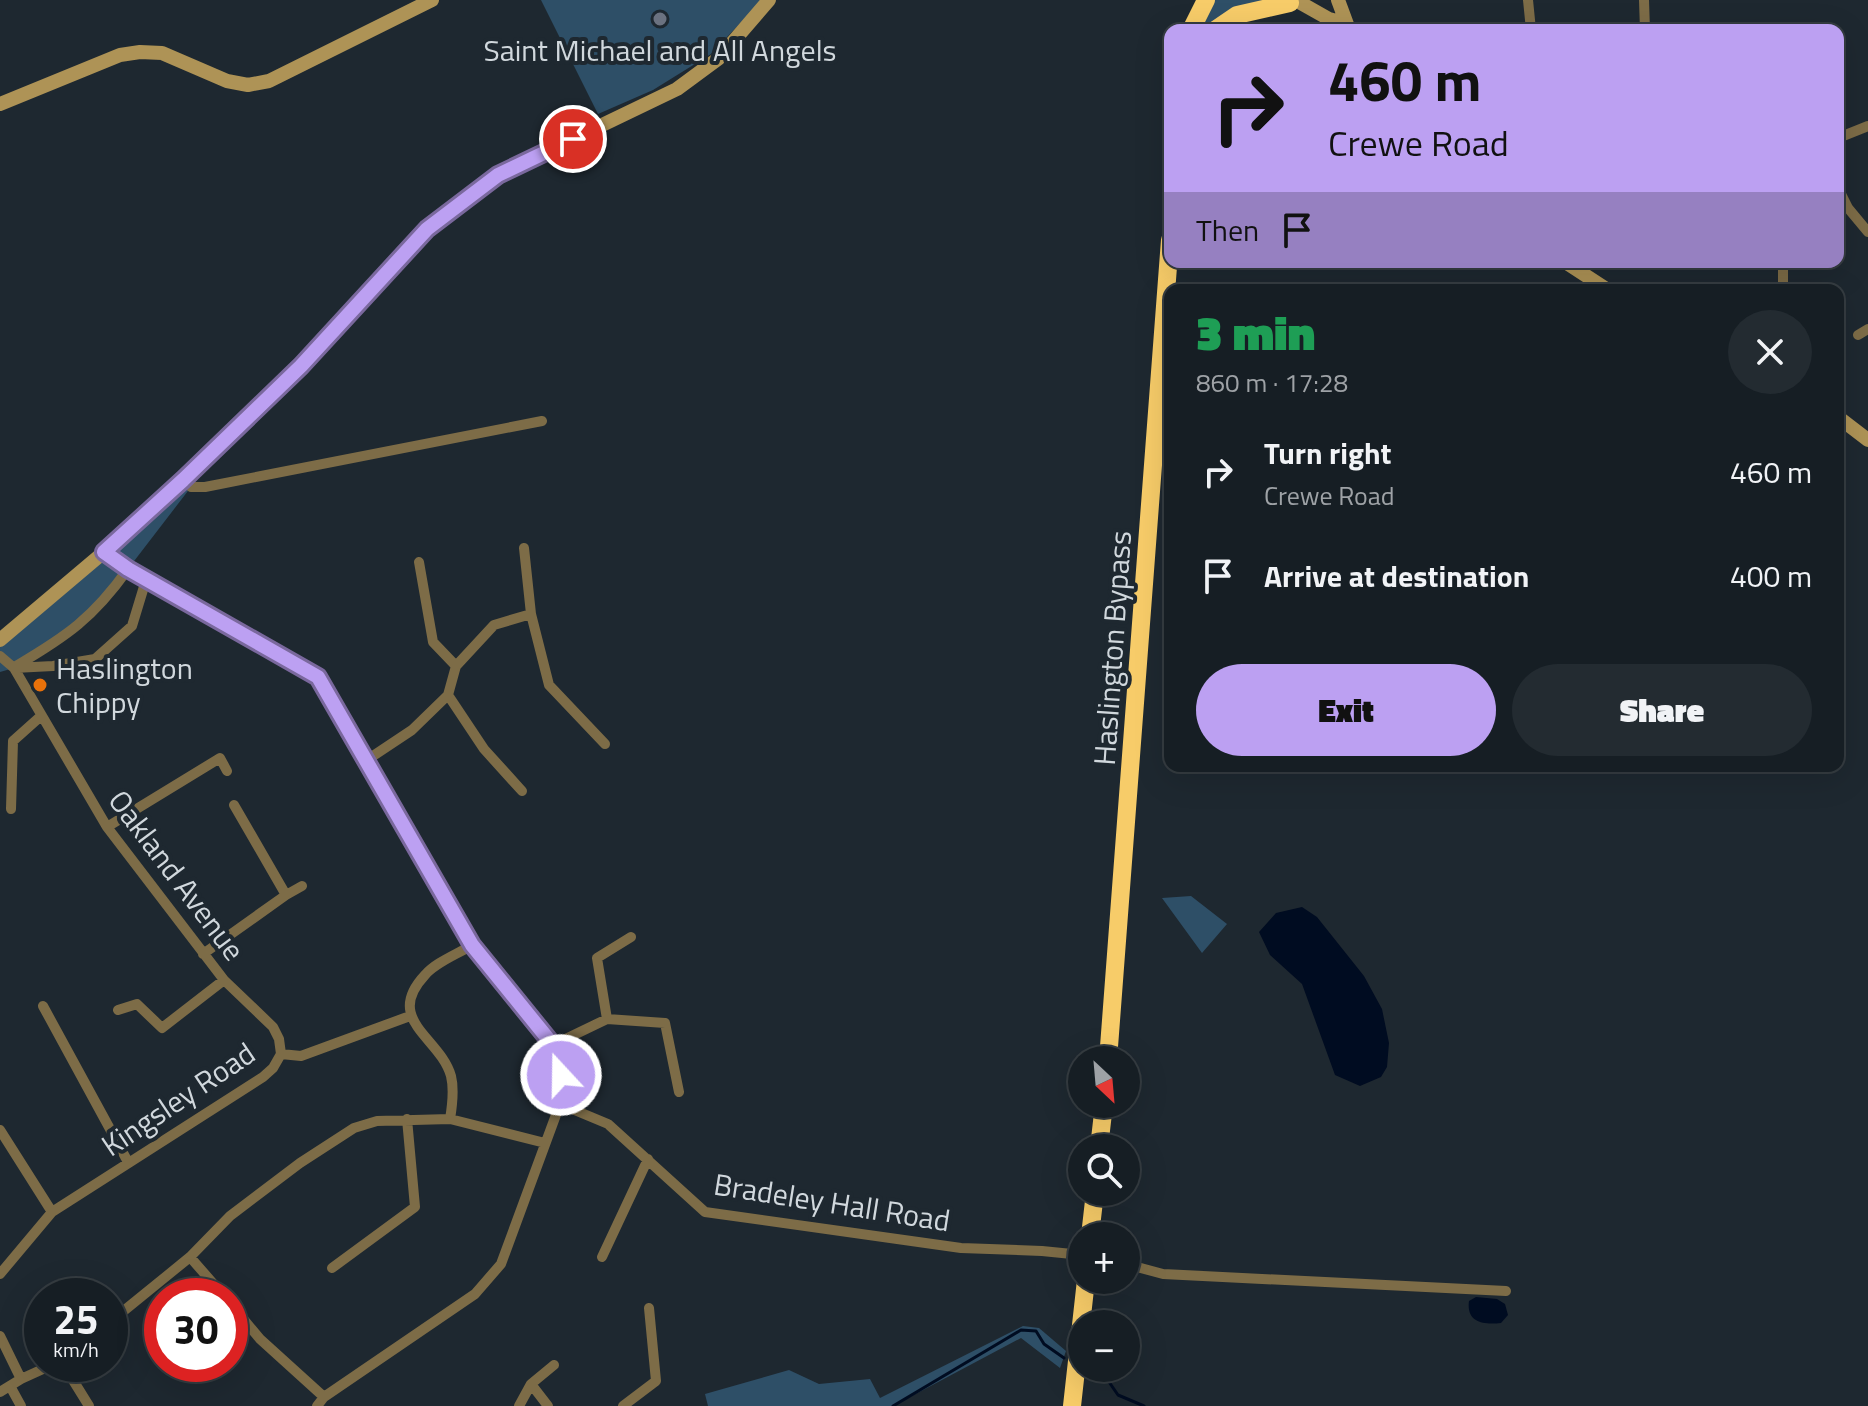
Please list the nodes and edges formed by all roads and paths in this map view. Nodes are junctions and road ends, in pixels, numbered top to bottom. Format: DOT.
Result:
graph roads {
  1 [pos="432,0"];
  2 [pos="769,0"];
  3 [pos="1206,0"];
  4 [pos="1271,0"];
  5 [pos="1338,0"];
  6 [pos="1528,0"];
  7 [pos="1644,0"];
  8 [pos="1296,1"];
  9 [pos="1194,24"];
  10 [pos="1224,24"];
  11 [pos="1342,24"];
  12 [pos="1346,24"];
  13 [pos="1530,24"];
  14 [pos="1645,24"];
  15 [pos="0,104"];
  16 [pos="1868,126"];
  17 [pos="1844,136"];
  18 [pos="1844,200"];
  19 [pos="1868,232"];
  20 [pos="1574,268"];
  21 [pos="1599,284"];
  22 [pos="1164,319"];
  23 [pos="542,421"];
  24 [pos="1844,422"];
  25 [pos="1868,440"];
  26 [pos="183,480"];
  27 [pos="524,548"];
  28 [pos="104,552"];
  29 [pos="419,562"];
  30 [pos="128,569"];
  31 [pos="146,580"];
  32 [pos="531,614"];
  33 [pos="0,640"];
  34 [pos="0,656"];
  35 [pos="456,666"];
  36 [pos="14,668"];
  37 [pos="448,695"];
  38 [pos="41,716"];
  39 [pos="605,744"];
  40 [pos="367,760"];
  41 [pos="227,771"];
  42 [pos="522,791"];
  43 [pos="234,805"];
  44 [pos="11,809"];
  45 [pos="107,827"];
  46 [pos="302,886"];
  47 [pos="286,895"];
  48 [pos="631,937"];
  49 [pos="472,945"];
  50 [pos="203,954"];
  51 [pos="224,980"];
  52 [pos="43,1006"];
  53 [pos="118,1010"];
  54 [pos="410,1016"];
  55 [pos="607,1019"];
  56 [pos="553,1045"];
  57 [pos="1109,1046"];
  58 [pos="281,1054"];
  59 [pos="679,1092"];
  60 [pos="560,1104"];
  61 [pos="407,1119"];
  62 [pos="450,1119"];
  63 [pos="0,1130"];
  64 [pos="545,1143"];
  65 [pos="648,1159"];
  66 [pos="128,1162"];
  67 [pos="52,1212"];
  68 [pos="1068,1254"];
  69 [pos="190,1257"];
  70 [pos="602,1257"];
  71 [pos="332,1268"];
  72 [pos="1140,1268"];
  73 [pos="0,1274"];
  74 [pos="208,1278"];
  75 [pos="1506,1291"];
  76 [pos="1084,1294"];
  77 [pos="128,1307"];
  78 [pos="649,1308"];
  79 [pos="248,1325"];
  80 [pos="0,1336"];
  81 [pos="554,1365"];
  82 [pos="24,1378"];
  83 [pos="21,1379"];
  84 [pos="74,1382"];
  85 [pos="531,1384"];
  86 [pos="5,1389"];
  87 [pos="320,1402"];
  88 [pos="21,1406"];
  89 [pos="89,1406"];
  90 [pos="519,1406"];
  91 [pos="548,1406"];
  92 [pos="623,1406"];
  93 [pos="1072,1406"];
  1 -- 15 [label="street"];
  2 -- 26 [label="street"];
  3 -- 9 [label="highway"];
  4 -- 8 [label="highway"];
  5 -- 12 [label="street"];
  6 -- 13 [label="street"];
  7 -- 14 [label="street"];
  8 -- 10 [label="highway"];
  8 -- 11 [label="street"];
  16 -- 17 [label="street"];
  18 -- 19 [label="street"];
  20 -- 21 [label="street"];
  22 -- 57 [label="highway, Haslington Bypass"];
  23 -- 26 [label="street"];
  24 -- 25 [label="street"];
  26 -- 28 [label="street"];
  27 -- 32 [label="street"];
  28 -- 30 [label="street"];
  28 -- 33 [label="street"];
  29 -- 35 [label="street"];
  30 -- 31 [label="street"];
  30 -- 36 [label="street"];
  31 -- 36 [label="street"];
  31 -- 40 [label="street"];
  32 -- 35 [label="street"];
  32 -- 39 [label="street"];
  34 -- 36 [label="street, Oakland Avenue"];
  35 -- 37 [label="street"];
  36 -- 38 [label="street, Oakland Avenue"];
  37 -- 40 [label="street"];
  37 -- 42 [label="street"];
  38 -- 44 [label="street"];
  38 -- 45 [label="street, Oakland Avenue"];
  40 -- 49 [label="street"];
  41 -- 45 [label="street"];
  43 -- 47 [label="street"];
  45 -- 50 [label="street, Oakland Avenue"];
  46 -- 47 [label="street"];
  47 -- 50 [label="street"];
  48 -- 55 [label="street"];
  49 -- 54 [label="street"];
  49 -- 56 [label="street"];
  50 -- 51 [label="street, Oakland Avenue"];
  51 -- 53 [label="street"];
  51 -- 58 [label="street, Oakland Avenue"];
  52 -- 66 [label="street"];
  54 -- 58 [label="street, Kingsley Road"];
  54 -- 62 [label="street"];
  55 -- 56 [label="street"];
  55 -- 59 [label="street"];
  56 -- 60 [label="street"];
  58 -- 66 [label="street, Kingsley Road"];
  60 -- 64 [label="street"];
  60 -- 65 [label="street, Bradeley Hall Road"];
  61 -- 62 [label="street"];
  61 -- 69 [label="street"];
  61 -- 71 [label="street"];
  62 -- 64 [label="street"];
  63 -- 67 [label="street"];
  64 -- 87 [label="street"];
  65 -- 68 [label="street, Bradeley Hall Road"];
  65 -- 70 [label="street"];
  66 -- 67 [label="street, Kingsley Road"];
  67 -- 73 [label="street, Kingsley Road"];
  69 -- 74 [label="street"];
  69 -- 77 [label="street"];
  72 -- 75 [label="street"];
  76 -- 93 [label="highway"];
  78 -- 92 [label="street"];
  79 -- 87 [label="street"];
  80 -- 83 [label="street"];
  81 -- 85 [label="street"];
  82 -- 83 [label="street"];
  83 -- 86 [label="street"];
  84 -- 89 [label="street"];
  85 -- 90 [label="street"];
  85 -- 91 [label="street"];
  86 -- 88 [label="street"];
}
